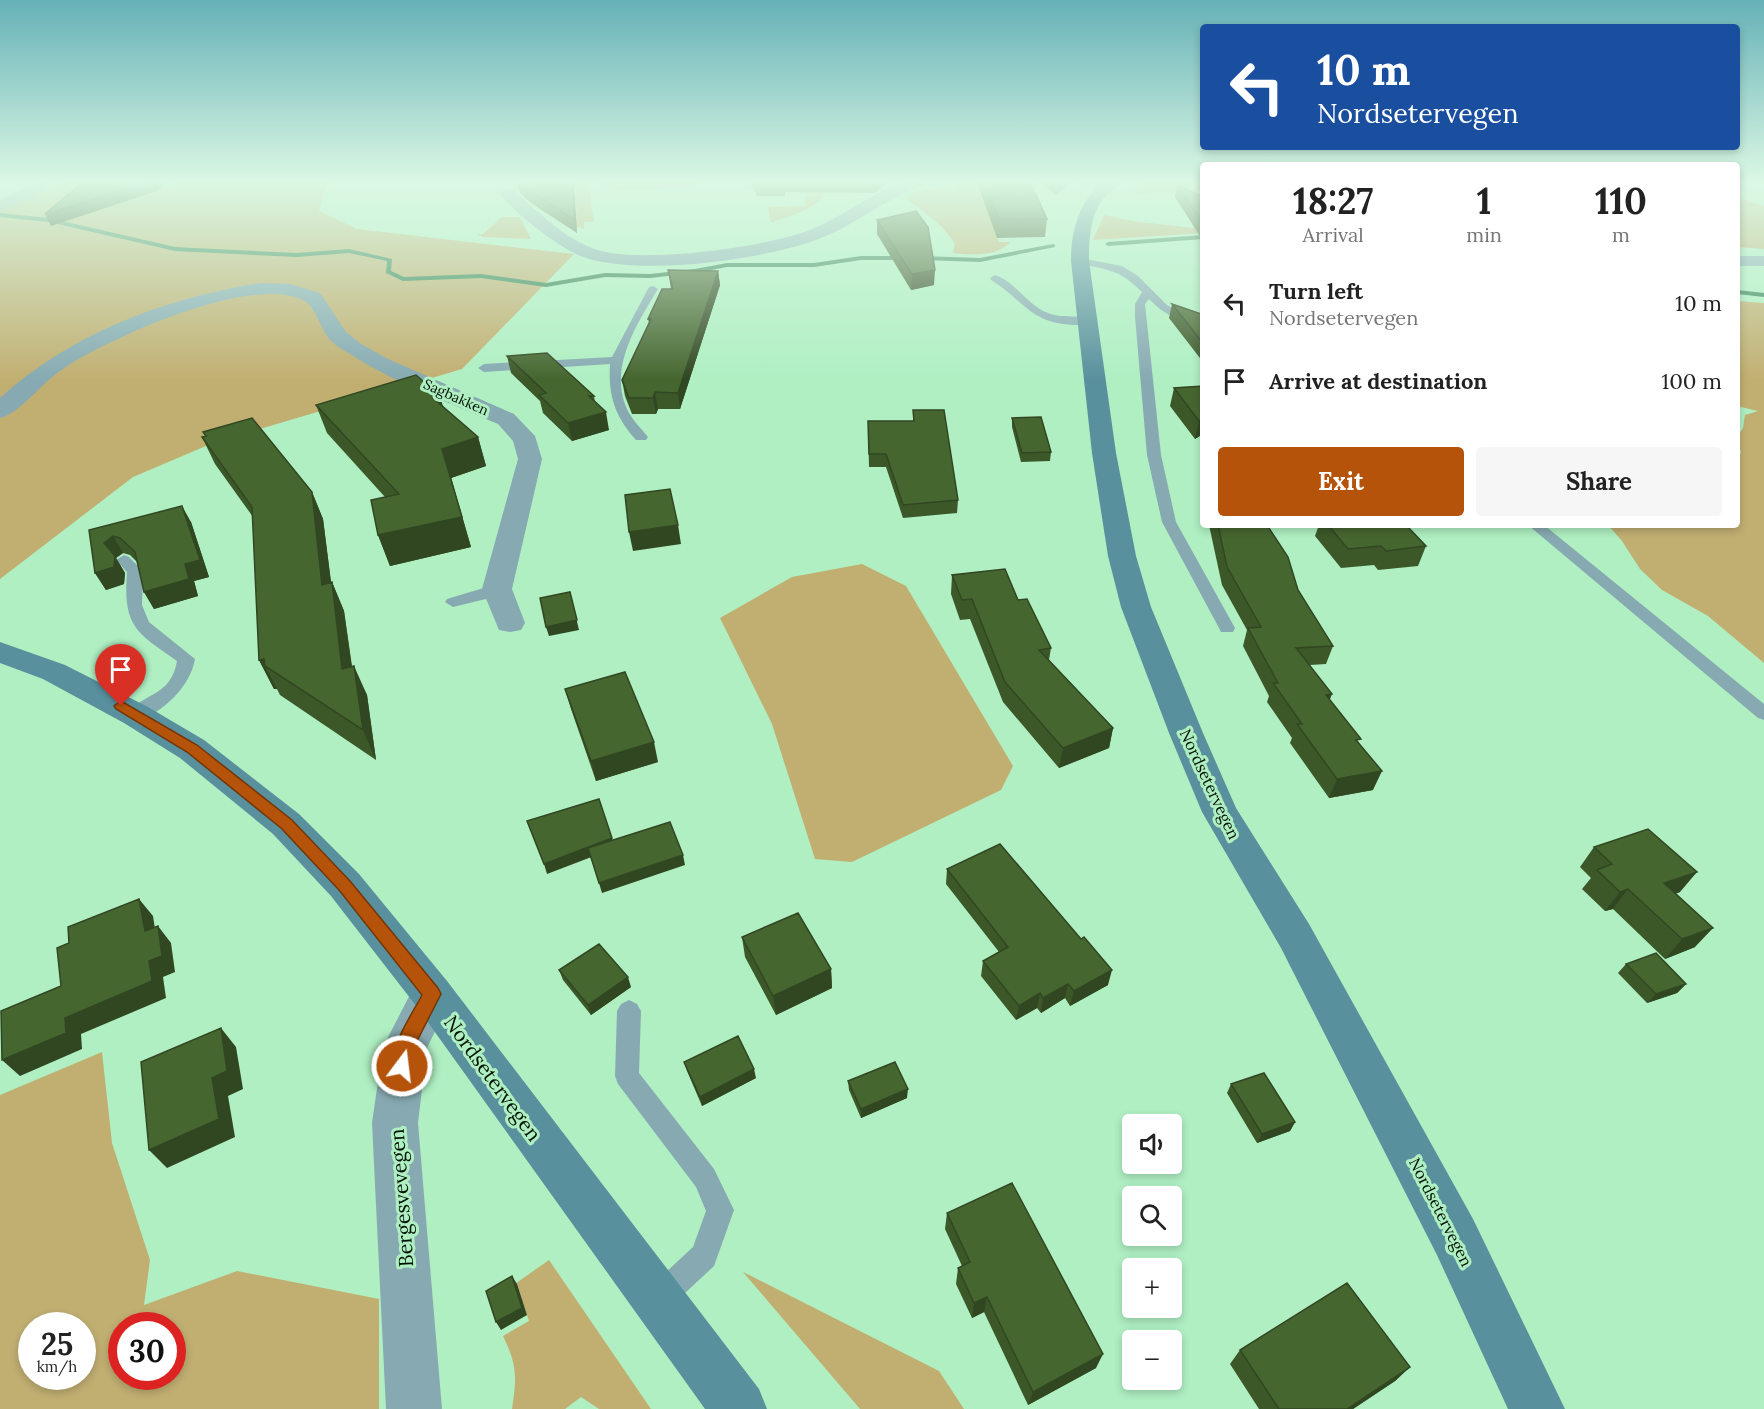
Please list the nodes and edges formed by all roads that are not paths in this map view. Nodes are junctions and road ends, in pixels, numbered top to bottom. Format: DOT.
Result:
graph roads {
  1 [pos="579,248"];
  2 [pos="757,248"];
  3 [pos="1081,248"];
  4 [pos="1080,261"];
  5 [pos="1740,261"];
  6 [pos="1764,261"];
  7 [pos="995,278"];
  8 [pos="653,289"];
  9 [pos="1147,292"];
  10 [pos="1087,322"];
  11 [pos="1200,323"];
  12 [pos="616,360"];
  13 [pos="484,368"];
  14 [pos="0,411"];
  15 [pos="641,438"];
  16 [pos="1539,528"];
  17 [pos="124,560"];
  18 [pos="497,589"];
  19 [pos="453,602"];
  20 [pos="510,623"];
  21 [pos="1227,628"];
  22 [pos="0,652"];
  23 [pos="1764,714"];
  24 [pos="136,715"];
  25 [pos="432,994"];
  26 [pos="629,1011"];
  27 [pos="657,1299"];
  28 [pos="414,1409"];
  29 [pos="739,1409"];
  30 [pos="1537,1409"];
  1 -- 2 [label="street"];
  3 -- 4 [label="main road, Nordsetervegen"];
  4 -- 9 [label="lane"];
  4 -- 10 [label="main road, Nordsetervegen"];
  5 -- 6 [label="street"];
  7 -- 10 [label="lane"];
  8 -- 12 [label="lane"];
  9 -- 11 [label="lane"];
  9 -- 21 [label="lane"];
  10 -- 30 [label="main road, Nordsetervegen"];
  12 -- 13 [label="lane"];
  12 -- 15 [label="lane"];
  14 -- 18 [label="street, Sagbakken"];
  16 -- 23 [label="lane"];
  17 -- 24 [label="lane"];
  18 -- 19 [label="lane"];
  18 -- 20 [label="street"];
  22 -- 24 [label="main road, Nordsetervegen"];
  24 -- 25 [label="main road, Nordsetervegen"];
  25 -- 27 [label="main road, Nordsetervegen"];
  25 -- 28 [label="street, Bergesvevegen"];
  26 -- 27 [label="lane"];
  27 -- 29 [label="main road, Nordsetervegen"];
}
